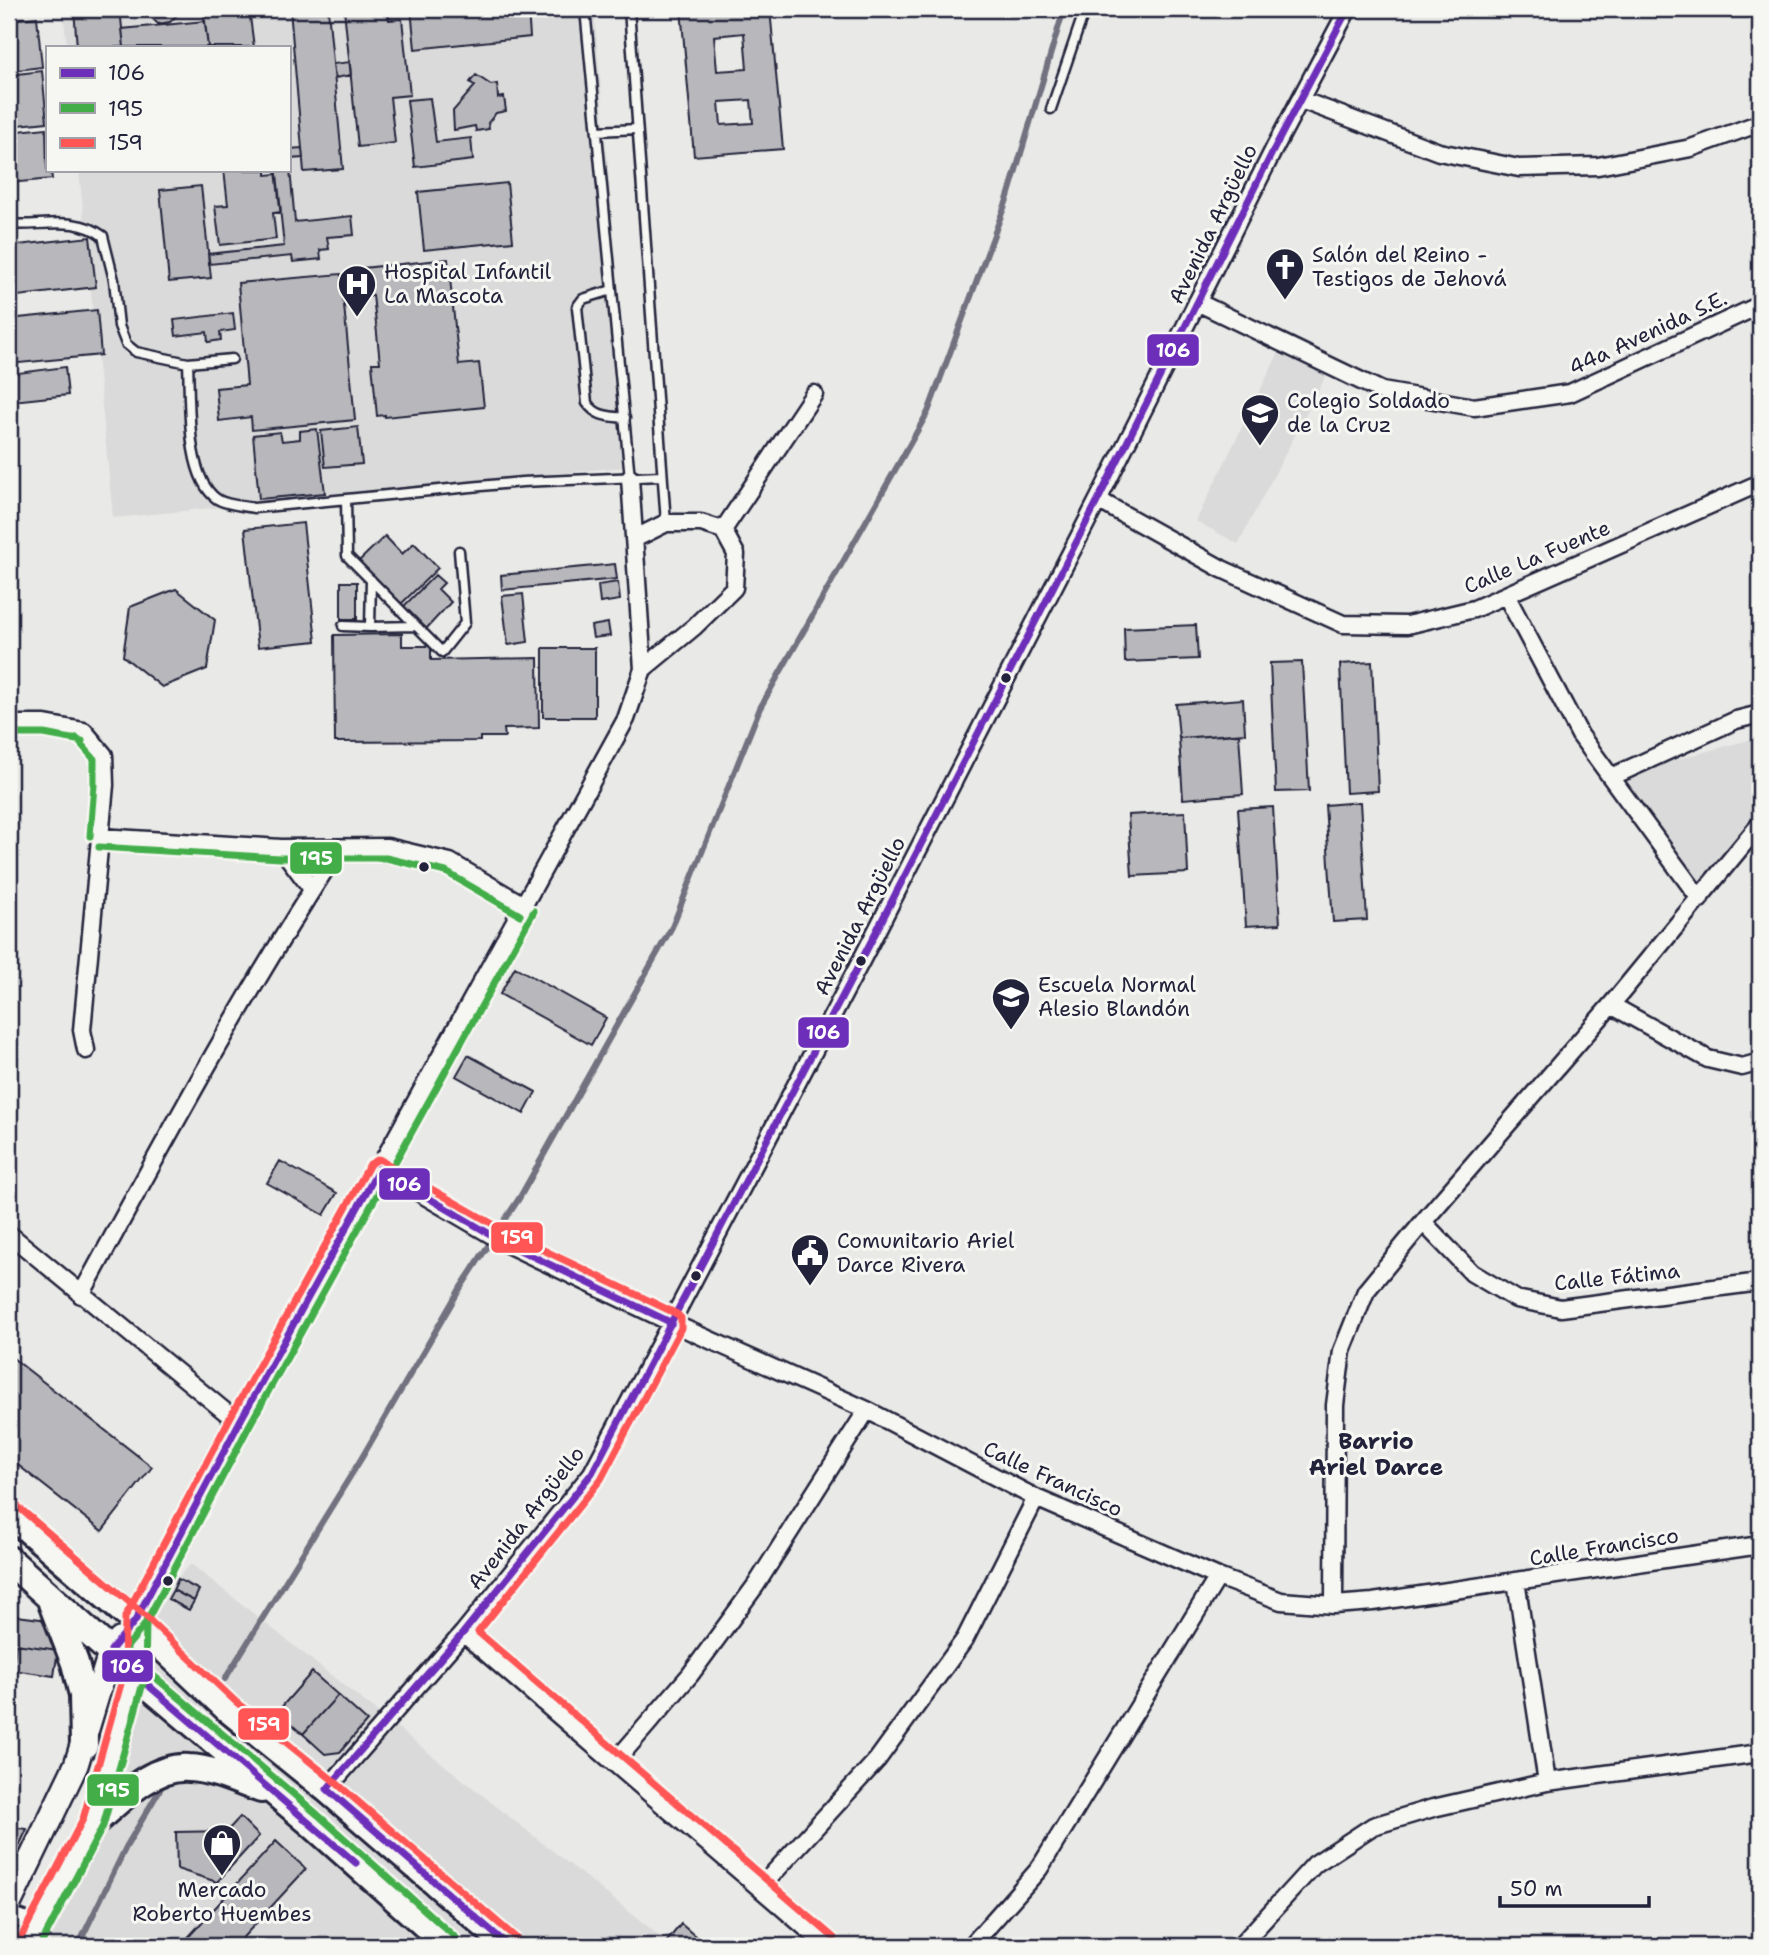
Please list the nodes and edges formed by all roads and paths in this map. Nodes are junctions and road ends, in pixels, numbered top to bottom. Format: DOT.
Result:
graph roads {
  1 [pos="586,9"];
  2 [pos="629,9"];
  3 [pos="1085,9"];
  4 [pos="1348,9"];
  5 [pos="1301,100"];
  6 [pos="1051,109"];
  7 [pos="1760,123"];
  8 [pos="637,130"];
  9 [pos="597,131"];
  10 [pos="9,223"];
  11 [pos="612,290"];
  12 [pos="1198,302"];
  13 [pos="1760,305"];
  14 [pos="232,359"];
  15 [pos="188,363"];
  16 [pos="814,394"];
  17 [pos="625,418"];
  18 [pos="661,476"];
  19 [pos="630,478"];
  20 [pos="1760,483"];
  21 [pos="346,499"];
  22 [pos="1098,500"];
  23 [pos="666,523"];
  24 [pos="723,530"];
  25 [pos="634,539"];
  26 [pos="459,551"];
  27 [pos="371,580"];
  28 [pos="1506,595"];
  29 [pos="343,626"];
  30 [pos="416,626"];
  31 [pos="370,627"];
  32 [pos="643,669"];
  33 [pos="1760,714"];
  34 [pos="9,724"];
  35 [pos="1611,777"];
  36 [pos="1760,824"];
  37 [pos="100,836"];
  38 [pos="281,848"];
  39 [pos="339,848"];
  40 [pos="312,889"];
  41 [pos="1700,899"];
  42 [pos="525,906"];
  43 [pos="1611,1005"];
  44 [pos="86,1050"];
  45 [pos="1760,1062"];
  46 [pos="379,1168"];
  47 [pos="1423,1222"];
  48 [pos="9,1234"];
  49 [pos="1760,1282"];
  50 [pos="81,1295"];
  51 [pos="672,1323"];
  52 [pos="867,1410"];
  53 [pos="239,1423"];
  54 [pos="1036,1498"];
  55 [pos="9,1513"];
  56 [pos="1760,1545"];
  57 [pos="9,1560"];
  58 [pos="1218,1577"];
  59 [pos="1516,1581"];
  60 [pos="50,1598"];
  61 [pos="1334,1605"];
  62 [pos="135,1621"];
  63 [pos="463,1633"];
  64 [pos="111,1650"];
  65 [pos="135,1674"];
  66 [pos="84,1745"];
  67 [pos="1760,1753"];
  68 [pos="614,1763"];
  69 [pos="1546,1782"];
  70 [pos="327,1789"];
  71 [pos="276,1794"];
  72 [pos="93,1824"];
  73 [pos="760,1888"];
  74 [pos="9,1903"];
  75 [pos="9,1915"];
  76 [pos="41,1936"];
  77 [pos="442,1944"];
  78 [pos="28,1946"];
  79 [pos="509,1946"];
  80 [pos="828,1946"];
  81 [pos="971,1946"];
  82 [pos="1240,1946"];
  1 -- 9 [label="lane"];
  2 -- 8 [label="lane"];
  3 -- 6 [label="lane"];
  4 -- 5 [label="street, Avenida Argüello"];
  5 -- 7 [label="street"];
  5 -- 12 [label="street, Avenida Argüello"];
  8 -- 9 [label="lane"];
  8 -- 18 [label="lane"];
  9 -- 11 [label="lane"];
  10 -- 15 [label="lane"];
  11 -- 17 [label="lane"];
  11 -- 17 [label="lane"];
  12 -- 13 [label="street, 44a Avenida S.E."];
  12 -- 22 [label="street, Avenida Argüello"];
  14 -- 15 [label="lane"];
  15 -- 21 [label="lane"];
  16 -- 24 [label="street"];
  17 -- 19 [label="lane"];
  18 -- 19 [label="lane"];
  18 -- 23 [label="lane"];
  19 -- 21 [label="lane"];
  19 -- 25 [label="street"];
  20 -- 28 [label="street, Calle La Fuente"];
  21 -- 27 [label="lane"];
  22 -- 28 [label="street, Calle La Fuente"];
  22 -- 51 [label="street, Avenida Argüello"];
  23 -- 24 [label="street"];
  23 -- 25 [label="street"];
  24 -- 32 [label="street"];
  25 -- 32 [label="street"];
  26 -- 30 [label="lane"];
  27 -- 30 [label="lane"];
  27 -- 31 [label="lane"];
  28 -- 35 [label="street"];
  29 -- 31 [label="lane"];
  30 -- 31 [label="lane"];
  32 -- 42 [label="street"];
  33 -- 35 [label="street"];
  34 -- 37 [label="street"];
  35 -- 41 [label="street"];
  36 -- 41 [label="street"];
  37 -- 38 [label="street"];
  37 -- 44 [label="street"];
  38 -- 39 [label="street"];
  38 -- 40 [label="street"];
  39 -- 40 [label="street"];
  39 -- 42 [label="street"];
  40 -- 50 [label="street"];
  41 -- 43 [label="street"];
  42 -- 46 [label="street"];
  43 -- 45 [label="street"];
  43 -- 47 [label="street"];
  46 -- 51 [label="street, Calle Francisco"];
  46 -- 53 [label="street"];
  47 -- 49 [label="street, Calle Fátima"];
  47 -- 61 [label="street"];
  48 -- 50 [label="street"];
  50 -- 53 [label="street"];
  51 -- 52 [label="street, Calle Francisco"];
  51 -- 63 [label="street, Avenida Argüello"];
  52 -- 54 [label="street, Calle Francisco"];
  52 -- 68 [label="street"];
  53 -- 62 [label="street"];
  54 -- 58 [label="street, Calle Francisco"];
  54 -- 73 [label="street"];
  55 -- 62 [label="main road"];
  56 -- 59 [label="street, Calle Francisco"];
  57 -- 60 [label="main road"];
  58 -- 61 [label="street, Calle Francisco"];
  58 -- 81 [label="street"];
  59 -- 61 [label="street, Calle Francisco"];
  59 -- 69 [label="street"];
  60 -- 64 [label="main road"];
  60 -- 66 [label="main road"];
  62 -- 64 [label="main road"];
  62 -- 65 [label="main road"];
  62 -- 70 [label="main road"];
  63 -- 68 [label="street"];
  63 -- 70 [label="street, Avenida Argüello"];
  64 -- 65 [label="main road"];
  64 -- 66 [label="main road"];
  65 -- 71 [label="main road"];
  65 -- 72 [label="main road"];
  66 -- 74 [label="main road"];
  67 -- 69 [label="street"];
  68 -- 73 [label="street"];
  69 -- 82 [label="street"];
  70 -- 79 [label="main road"];
  71 -- 72 [label="main road"];
  71 -- 77 [label="main road"];
  72 -- 76 [label="main road"];
  73 -- 80 [label="street"];
  75 -- 76 [label="street"];
  76 -- 78 [label="main road"];
}
